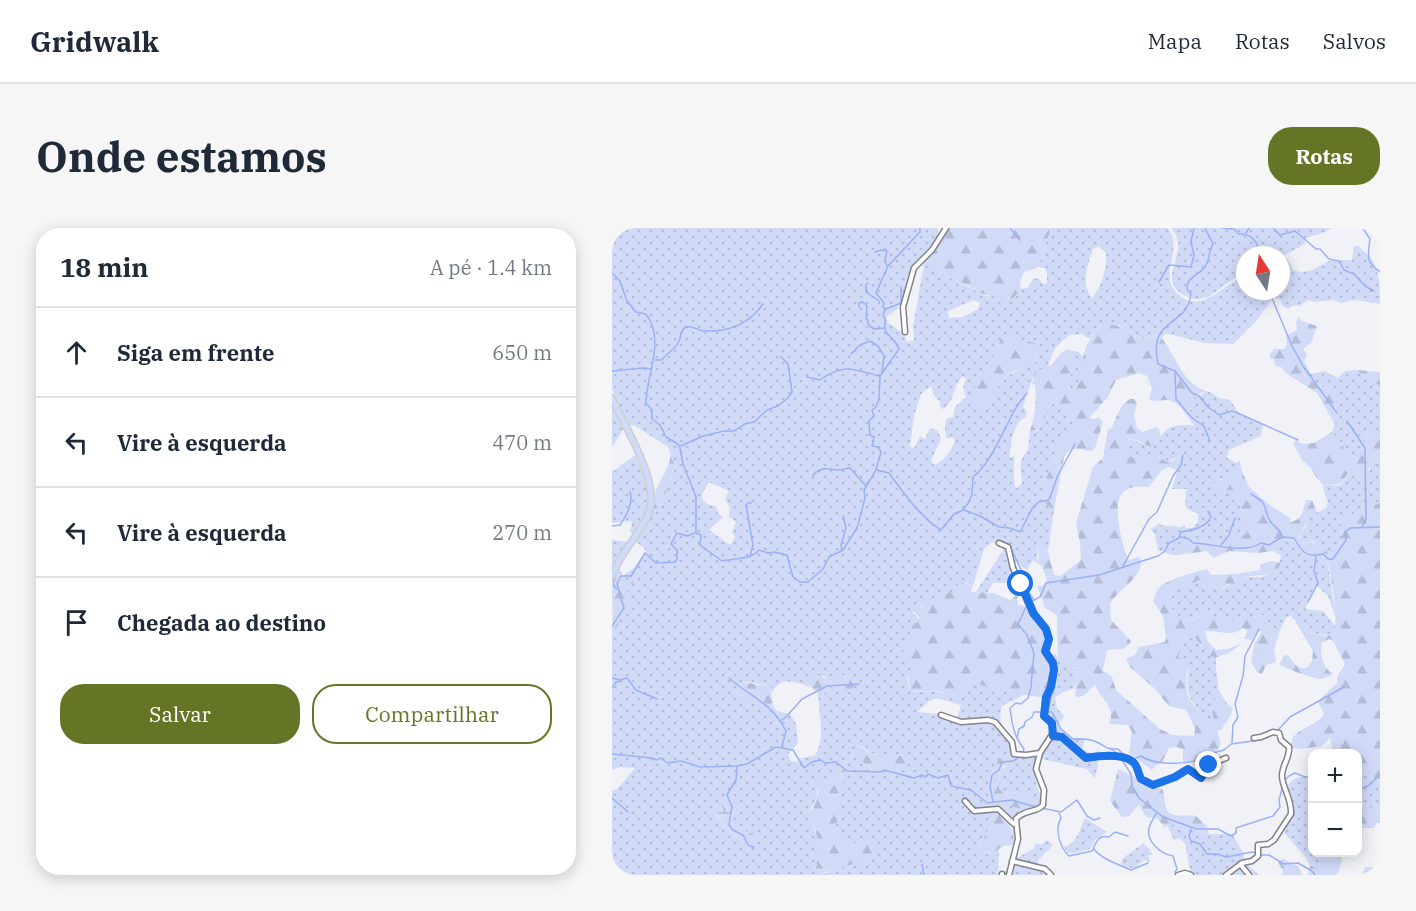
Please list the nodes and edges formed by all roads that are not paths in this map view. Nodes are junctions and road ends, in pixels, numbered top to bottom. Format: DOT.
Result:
graph roads {
  1 [pos="946,228"];
  2 [pos="905,332"];
  3 [pos="612,398"];
  4 [pos="999,543"];
  5 [pos="612,575"];
  6 [pos="942,715"];
  7 [pos="1053,736"];
  8 [pos="1254,738"];
  9 [pos="1040,753"];
  10 [pos="1226,758"];
  11 [pos="965,801"];
  12 [pos="1015,825"];
  13 [pos="1012,861"];
  14 [pos="1240,864"];
  15 [pos="1009,875"];
  16 [pos="1051,875"];
  17 [pos="1178,875"];
  18 [pos="1191,875"];
  19 [pos="1226,875"];
  20 [pos="1249,875"];
  1 -- 2 [label="street"];
  3 -- 5 [label="main road"];
  4 -- 7 [label="street"];
  6 -- 9 [label="street"];
  7 -- 9 [label="street"];
  7 -- 10 [label="street"];
  8 -- 14 [label="street"];
  9 -- 12 [label="street"];
  11 -- 12 [label="street"];
  12 -- 13 [label="street"];
  13 -- 15 [label="street"];
  13 -- 16 [label="street"];
  14 -- 19 [label="street"];
  14 -- 20 [label="street"];
  17 -- 18 [label="street"];
}
